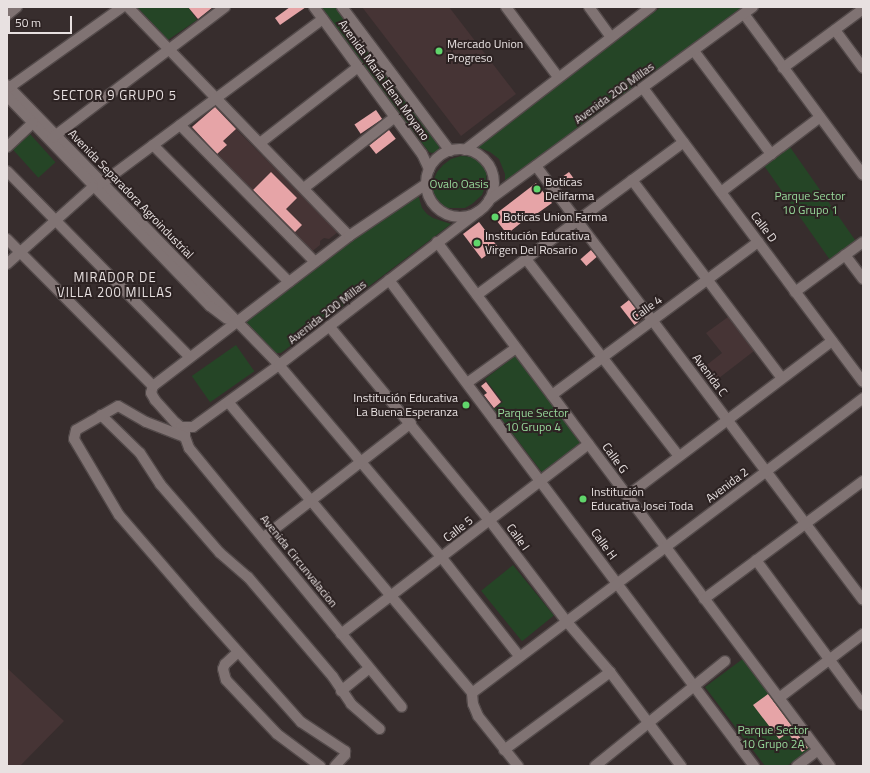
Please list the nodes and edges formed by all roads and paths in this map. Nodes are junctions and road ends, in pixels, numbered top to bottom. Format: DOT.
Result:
graph roads {
  1 [pos="17,7"];
  2 [pos="122,7"];
  3 [pos="128,7"];
  4 [pos="225,7"];
  5 [pos="314,7"];
  6 [pos="342,7"];
  7 [pos="506,7"];
  8 [pos="589,7"];
  9 [pos="651,7"];
  10 [pos="753,7"];
  11 [pos="863,9"];
  12 [pos="744,14"];
  13 [pos="7,15"];
  14 [pos="323,19"];
  15 [pos="835,30"];
  16 [pos="611,37"];
  17 [pos="169,49"];
  18 [pos="694,51"];
  19 [pos="358,67"];
  20 [pos="783,68"];
  21 [pos="863,68"];
  22 [pos="558,77"];
  23 [pos="643,88"];
  24 [pos="8,90"];
  25 [pos="216,98"];
  26 [pos="395,117"];
  27 [pos="820,117"];
  28 [pos="32,123"];
  29 [pos="180,126"];
  30 [pos="53,138"];
  31 [pos="684,142"];
  32 [pos="260,143"];
  33 [pos="153,145"];
  34 [pos="7,147"];
  35 [pos="465,150"];
  36 [pos="450,151"];
  37 [pos="771,154"];
  38 [pos="536,166"];
  39 [pos="429,169"];
  40 [pos="862,170"];
  41 [pos="7,171"];
  42 [pos="632,180"];
  43 [pos="426,184"];
  44 [pos="97,185"];
  45 [pos="304,188"];
  46 [pos="721,192"];
  47 [pos="489,200"];
  48 [pos="479,211"];
  49 [pos="56,220"];
  50 [pos="577,221"];
  51 [pos="349,236"];
  52 [pos="7,239"];
  53 [pos="437,242"];
  54 [pos="758,242"];
  55 [pos="863,242"];
  56 [pos="20,252"];
  57 [pos="845,255"];
  58 [pos="526,259"];
  59 [pos="314,262"];
  60 [pos="7,264"];
  61 [pos="708,279"];
  62 [pos="863,279"];
  63 [pos="389,280"];
  64 [pos="289,282"];
  65 [pos="795,292"];
  66 [pos="477,295"];
  67 [pos="652,320"];
  68 [pos="237,321"];
  69 [pos="329,326"];
  70 [pos="832,341"];
  71 [pos="516,348"];
  72 [pos="602,357"];
  73 [pos="190,358"];
  74 [pos="279,365"];
  75 [pos="782,378"];
  76 [pos="863,382"];
  77 [pos="467,384"];
  78 [pos="153,386"];
  79 [pos="552,395"];
  80 [pos="863,398"];
  81 [pos="229,403"];
  82 [pos="101,415"];
  83 [pos="727,420"];
  84 [pos="411,424"];
  85 [pos="186,432"];
  86 [pos="589,444"];
  87 [pos="678,455"];
  88 [pos="362,462"];
  89 [pos="766,471"];
  90 [pos="541,480"];
  91 [pos="862,484"];
  92 [pos="627,496"];
  93 [pos="311,500"];
  94 [pos="490,521"];
  95 [pos="806,524"];
  96 [pos="264,538"];
  97 [pos="666,547"];
  98 [pos="442,558"];
  99 [pos="756,560"];
  100 [pos="617,584"];
  101 [pos="392,596"];
  102 [pos="704,599"];
  103 [pos="863,600"];
  104 [pos="567,622"];
  105 [pos="341,634"];
  106 [pos="863,634"];
  107 [pos="238,652"];
  108 [pos="519,656"];
  109 [pos="829,660"];
  110 [pos="725,661"];
  111 [pos="369,668"];
  112 [pos="610,672"];
  113 [pos="694,687"];
  114 [pos="342,691"];
  115 [pos="472,693"];
  116 [pos="779,698"];
  117 [pos="863,706"];
  118 [pos="402,708"];
  119 [pos="649,723"];
  120 [pos="380,729"];
  121 [pos="504,750"];
  122 [pos="818,750"];
  123 [pos="320,766"];
  124 [pos="335,766"];
  125 [pos="518,766"];
  126 [pos="597,766"];
  127 [pos="681,766"];
  128 [pos="754,766"];
  129 [pos="798,766"];
  130 [pos="830,766"];
  1 -- 13 [label="street"];
  2 -- 24 [label="street"];
  3 -- 17 [label="street"];
  4 -- 17 [label="street"];
  5 -- 14 [label="street, Avenida María Elena Moyano"];
  6 -- 36 [label="street, Avenida María Elena Moyano"];
  7 -- 22 [label="street"];
  8 -- 16 [label="street"];
  9 -- 16 [label="street"];
  10 -- 12 [label="street, Avenida 200 Millas"];
  11 -- 15 [label="street"];
  12 -- 18 [label="street, Avenida 200 Millas"];
  12 -- 20 [label="street"];
  14 -- 19 [label="street, Avenida María Elena Moyano"];
  14 -- 25 [label="street"];
  15 -- 20 [label="street"];
  15 -- 21 [label="street"];
  16 -- 22 [label="street"];
  17 -- 25 [label="street"];
  17 -- 30 [label="street"];
  18 -- 23 [label="street, Avenida 200 Millas"];
  18 -- 37 [label="street"];
  19 -- 26 [label="street, Avenida María Elena Moyano"];
  19 -- 32 [label="street"];
  20 -- 27 [label="street"];
  22 -- 35 [label="street"];
  23 -- 31 [label="street, Calle D"];
  23 -- 38 [label="street, Avenida 200 Millas"];
  24 -- 28 [label="street, Avenida Separadora Agroindustrial"];
  24 -- 30 [label="street, Avenida Separadora Agroindustrial"];
  25 -- 29 [label="street"];
  25 -- 32 [label="street"];
  26 -- 39 [label="street, Avenida María Elena Moyano"];
  26 -- 45 [label="street"];
  27 -- 37 [label="street"];
  27 -- 40 [label="street"];
  28 -- 30 [label="street, Avenida Separadora Agroindustrial"];
  28 -- 34 [label="street"];
  29 -- 33 [label="street"];
  29 -- 59 [label="street"];
  30 -- 44 [label="street, Avenida Separadora Agroindustrial"];
  31 -- 42 [label="street"];
  31 -- 46 [label="street, Calle D"];
  32 -- 45 [label="street"];
  33 -- 44 [label="street"];
  33 -- 64 [label="street"];
  35 -- 36 [label="street"];
  35 -- 47 [label="street"];
  36 -- 39 [label="street"];
  37 -- 46 [label="street"];
  38 -- 47 [label="street, Avenida 200 Millas"];
  38 -- 50 [label="street, Avenida C"];
  39 -- 43 [label="street"];
  41 -- 49 [label="street"];
  42 -- 50 [label="street"];
  42 -- 61 [label="street"];
  43 -- 48 [label="street"];
  43 -- 51 [label="street"];
  44 -- 49 [label="street"];
  44 -- 68 [label="street, Avenida Separadora Agroindustrial"];
  45 -- 51 [label="street"];
  46 -- 54 [label="street, Calle D"];
  47 -- 48 [label="street"];
  48 -- 53 [label="street, Avenida 200 Millas"];
  49 -- 56 [label="street"];
  49 -- 73 [label="street"];
  50 -- 58 [label="street"];
  50 -- 67 [label="street, Avenida C"];
  51 -- 59 [label="street"];
  52 -- 56 [label="street"];
  53 -- 63 [label="street, Avenida 200 Millas"];
  53 -- 66 [label="street, Calle G"];
  54 -- 61 [label="street, Calle 4"];
  54 -- 65 [label="street, Calle D"];
  55 -- 57 [label="street"];
  56 -- 60 [label="street"];
  56 -- 78 [label="street"];
  57 -- 62 [label="street"];
  57 -- 65 [label="street"];
  58 -- 66 [label="street"];
  58 -- 72 [label="street"];
  59 -- 64 [label="street"];
  61 -- 67 [label="street, Calle 4"];
  61 -- 75 [label="street"];
  63 -- 69 [label="street, Avenida 200 Millas"];
  63 -- 77 [label="street, Calle H"];
  64 -- 68 [label="street"];
  65 -- 70 [label="street, Calle D"];
  66 -- 71 [label="street, Calle G"];
  67 -- 72 [label="street, Calle 4"];
  67 -- 83 [label="street, Avenida C"];
  68 -- 73 [label="street"];
  68 -- 74 [label="street, Avenida Separadora Agroindustrial"];
  69 -- 74 [label="street, Avenida 200 Millas"];
  69 -- 84 [label="street, Calle I"];
  70 -- 75 [label="street"];
  70 -- 76 [label="street, Calle D"];
  71 -- 77 [label="street"];
  71 -- 79 [label="street, Calle G"];
  72 -- 79 [label="street, Calle 4"];
  72 -- 87 [label="street"];
  73 -- 78 [label="street"];
  74 -- 81 [label="street, Avenida 200 Millas"];
  74 -- 88 [label="street, Avenida Separadora Agroindustrial"];
  75 -- 83 [label="street"];
  77 -- 90 [label="street, Calle H"];
  78 -- 85 [label="street"];
  79 -- 86 [label="street, Calle G"];
  80 -- 89 [label="street, Avenida 2"];
  81 -- 85 [label="street, Avenida 200 Millas"];
  81 -- 93 [label="street"];
  82 -- 85 [label="street"];
  82 -- 107 [label="street"];
  82 -- 114 [label="street"];
  83 -- 87 [label="street"];
  83 -- 89 [label="street, Avenida C"];
  84 -- 88 [label="street"];
  84 -- 94 [label="street, Calle I"];
  85 -- 96 [label="street, Avenida Circunvalacion"];
  86 -- 90 [label="street, Calle 5"];
  86 -- 92 [label="street, Calle G"];
  87 -- 92 [label="street"];
  88 -- 93 [label="street"];
  88 -- 98 [label="street, Avenida Separadora Agroindustrial"];
  89 -- 95 [label="street, Avenida C"];
  89 -- 97 [label="street, Avenida 2"];
  90 -- 94 [label="street, Calle 5"];
  90 -- 100 [label="street, Calle H"];
  91 -- 95 [label="street"];
  92 -- 97 [label="street, Calle G"];
  93 -- 96 [label="street"];
  93 -- 101 [label="street"];
  94 -- 98 [label="street, Calle 5"];
  94 -- 104 [label="street, Calle I"];
  95 -- 99 [label="street"];
  95 -- 103 [label="street, Avenida C"];
  96 -- 105 [label="street, Avenida Circunvalacion"];
  97 -- 100 [label="street, Avenida 2"];
  97 -- 102 [label="street, Calle G"];
  98 -- 101 [label="street, Calle 5"];
  98 -- 108 [label="street, Avenida Separadora Agroindustrial"];
  99 -- 102 [label="street"];
  99 -- 109 [label="street"];
  100 -- 104 [label="street, Avenida 2"];
  100 -- 113 [label="street, Calle H"];
  101 -- 105 [label="street, Calle 5"];
  101 -- 115 [label="street"];
  102 -- 116 [label="street, Calle G"];
  104 -- 108 [label="street, Avenida 2"];
  104 -- 112 [label="street, Calle I"];
  105 -- 111 [label="street, Avenida Circunvalacion"];
  106 -- 109 [label="street"];
  107 -- 123 [label="street"];
  107 -- 124 [label="street"];
  108 -- 115 [label="street, Avenida 2"];
  109 -- 116 [label="street"];
  109 -- 117 [label="street"];
  110 -- 113 [label="street"];
  111 -- 114 [label="street"];
  111 -- 118 [label="street, Avenida Circunvalacion"];
  112 -- 119 [label="street, Calle I"];
  112 -- 121 [label="street"];
  113 -- 119 [label="street"];
  113 -- 128 [label="street, Calle H"];
  114 -- 120 [label="street"];
  115 -- 121 [label="street"];
  116 -- 122 [label="street, Calle G"];
  119 -- 126 [label="street"];
  119 -- 127 [label="street, Calle I"];
  121 -- 125 [label="street"];
  122 -- 129 [label="street"];
  122 -- 130 [label="street, Calle G"];
}
